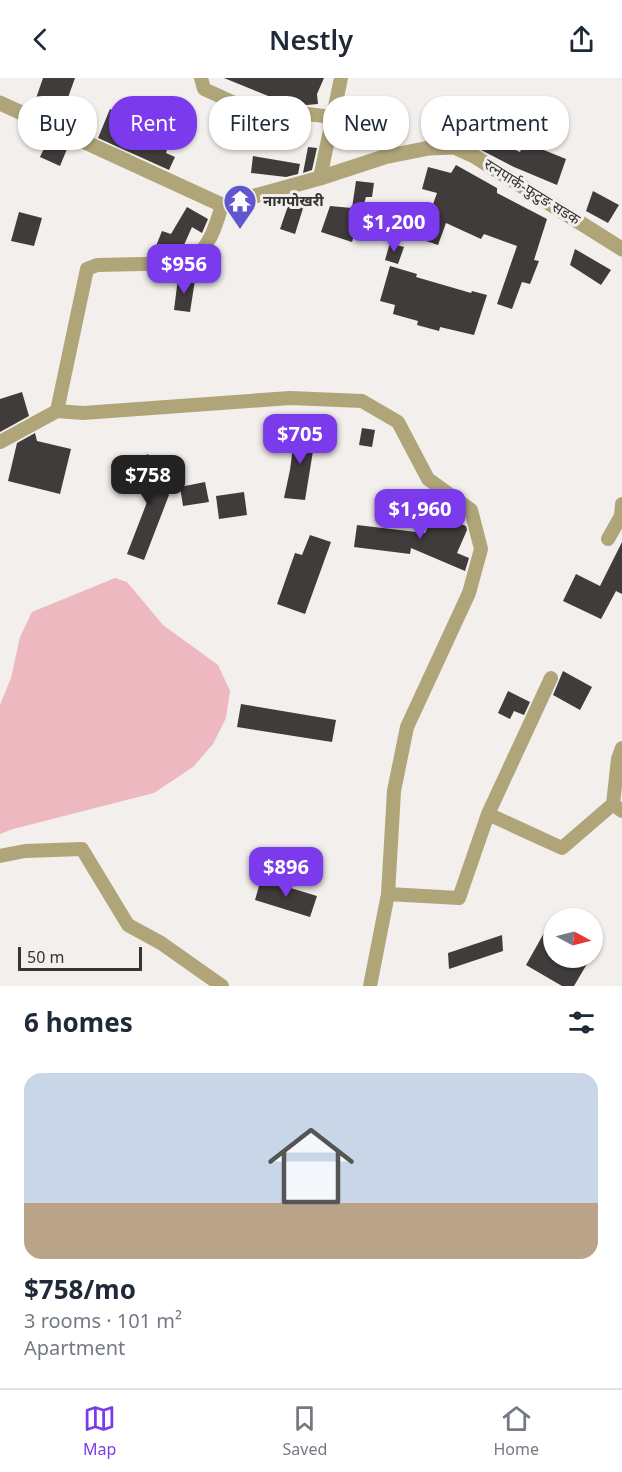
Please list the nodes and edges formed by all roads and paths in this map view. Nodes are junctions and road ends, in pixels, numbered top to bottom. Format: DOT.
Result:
graph roads {
  1 [pos="201,78"];
  2 [pos="341,78"];
  3 [pos="337,96"];
  4 [pos="0,103"];
  5 [pos="323,116"];
  6 [pos="326,150"];
  7 [pos="320,178"];
  8 [pos="222,205"];
  9 [pos="622,249"];
  10 [pos="57,411"];
  11 [pos="0,442"];
  12 [pos="622,504"];
  13 [pos="608,539"];
  14 [pos="551,678"];
  15 [pos="622,748"];
  16 [pos="618,808"];
  17 [pos="488,814"];
  18 [pos="0,856"];
  19 [pos="388,894"];
  20 [pos="222,986"];
  21 [pos="370,986"];
  1 -- 5 [label="street"];
  2 -- 3 [label="street"];
  4 -- 8 [label="street"];
  6 -- 7 [label="street"];
  7 -- 8 [label="street, रत्नपार्क-फुटुङ सडक"];
  7 -- 9 [label="street, रत्नपार्क-फुटुङ सडक"];
  8 -- 10 [label="street"];
  10 -- 11 [label="street"];
  10 -- 19 [label="street"];
  12 -- 13 [label="street"];
  14 -- 17 [label="street"];
  15 -- 16 [label="street"];
  16 -- 17 [label="street"];
  17 -- 19 [label="street"];
  18 -- 20 [label="street"];
  19 -- 21 [label="street"];
}
